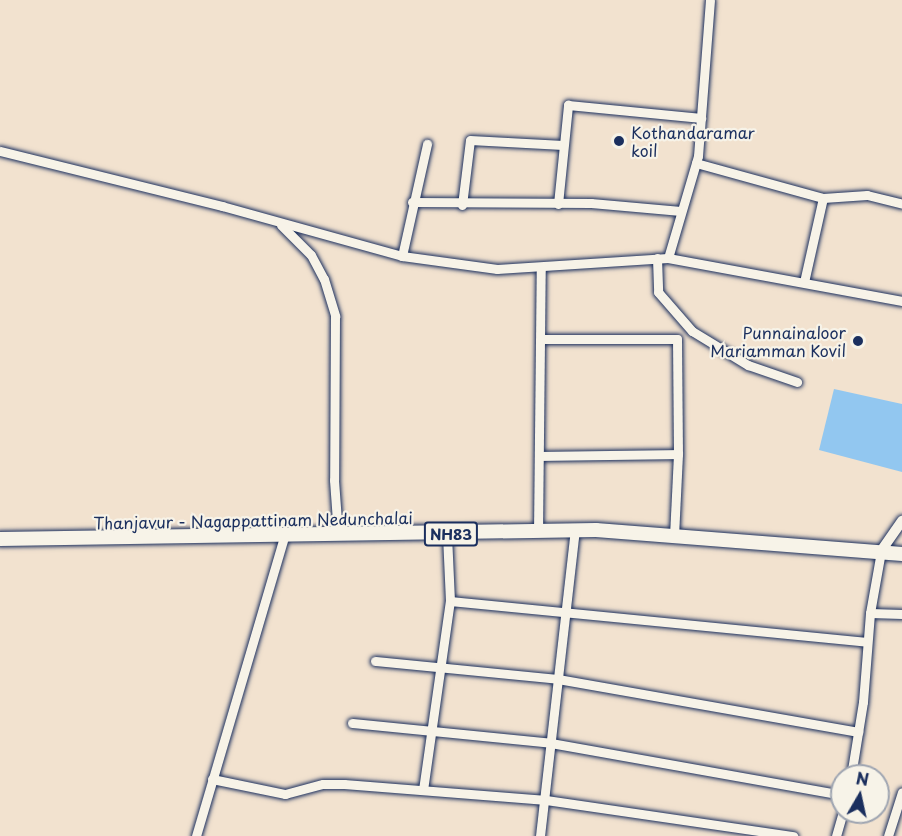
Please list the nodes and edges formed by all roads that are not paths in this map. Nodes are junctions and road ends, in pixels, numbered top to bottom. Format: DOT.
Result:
graph roads {
  1 [pos="710,0"];
  2 [pos="701,117"];
  3 [pos="427,144"];
  4 [pos="563,145"];
  5 [pos="0,152"];
  6 [pos="696,163"];
  7 [pos="823,198"];
  8 [pos="412,202"];
  9 [pos="558,204"];
  10 [pos="902,204"];
  11 [pos="462,205"];
  12 [pos="681,212"];
  13 [pos="278,223"];
  14 [pos="402,256"];
  15 [pos="657,258"];
  16 [pos="668,258"];
  17 [pos="541,267"];
  18 [pos="804,282"];
  19 [pos="902,300"];
  20 [pos="541,339"];
  21 [pos="797,382"];
  22 [pos="678,454"];
  23 [pos="541,456"];
  24 [pos="902,521"];
  25 [pos="575,531"];
  26 [pos="538,532"];
  27 [pos="447,534"];
  28 [pos="338,535"];
  29 [pos="674,536"];
  30 [pos="284,537"];
  31 [pos="0,539"];
  32 [pos="881,551"];
  33 [pos="902,554"];
  34 [pos="450,601"];
  35 [pos="565,610"];
  36 [pos="870,613"];
  37 [pos="902,614"];
  38 [pos="867,642"];
  39 [pos="375,661"];
  40 [pos="440,668"];
  41 [pos="558,679"];
  42 [pos="352,723"];
  43 [pos="432,732"];
  44 [pos="858,732"];
  45 [pos="551,743"];
  46 [pos="853,764"];
  47 [pos="212,779"];
  48 [pos="423,790"];
  49 [pos="902,792"];
  50 [pos="830,793"];
  51 [pos="546,800"];
  52 [pos="196,836"];
  53 [pos="540,836"];
  54 [pos="794,836"];
  55 [pos="888,836"];
  1 -- 2 [label="street"];
  2 -- 4 [label="street"];
  2 -- 6 [label="street"];
  3 -- 8 [label="street"];
  4 -- 9 [label="street"];
  4 -- 11 [label="street"];
  5 -- 13 [label="street"];
  6 -- 7 [label="street"];
  6 -- 12 [label="street"];
  7 -- 10 [label="street"];
  7 -- 18 [label="street"];
  8 -- 11 [label="street"];
  8 -- 14 [label="street"];
  9 -- 11 [label="street"];
  9 -- 12 [label="street"];
  12 -- 16 [label="street"];
  13 -- 14 [label="street"];
  13 -- 28 [label="street"];
  14 -- 17 [label="street"];
  15 -- 16 [label="street"];
  15 -- 17 [label="street"];
  15 -- 21 [label="street"];
  16 -- 18 [label="street"];
  17 -- 20 [label="street"];
  18 -- 19 [label="street"];
  20 -- 22 [label="street"];
  20 -- 23 [label="street"];
  22 -- 23 [label="street"];
  22 -- 29 [label="street"];
  23 -- 26 [label="street"];
  24 -- 32 [label="main road"];
  25 -- 26 [label="highway, Thanjavur - Nagappattinam Nedunchalai / NH83"];
  25 -- 29 [label="highway, Thanjavur - Nagappattinam Nedunchalai / NH83"];
  25 -- 35 [label="street"];
  26 -- 27 [label="highway, Thanjavur - Nagappattinam Nedunchalai / NH83"];
  27 -- 28 [label="highway, Thanjavur - Nagappattinam Nedunchalai / NH83"];
  27 -- 34 [label="street"];
  28 -- 30 [label="highway, Thanjavur - Nagappattinam Nedunchalai / NH83"];
  29 -- 32 [label="highway, Thanjavur - Nagappattinam Nedunchalai / NH83"];
  30 -- 31 [label="highway, Thanjavur - Nagappattinam Nedunchalai / NH83"];
  30 -- 47 [label="street"];
  32 -- 33 [label="highway, Thanjavur - Nagappattinam Nedunchalai / NH83"];
  32 -- 36 [label="street"];
  34 -- 35 [label="street"];
  34 -- 40 [label="street"];
  35 -- 38 [label="street"];
  35 -- 41 [label="street"];
  36 -- 37 [label="street"];
  36 -- 38 [label="street"];
  38 -- 44 [label="street"];
  39 -- 40 [label="street"];
  40 -- 41 [label="street"];
  40 -- 43 [label="street"];
  41 -- 44 [label="street"];
  41 -- 45 [label="street"];
  42 -- 43 [label="street"];
  43 -- 45 [label="street"];
  43 -- 48 [label="street"];
  44 -- 46 [label="street"];
  45 -- 50 [label="street"];
  45 -- 51 [label="street"];
  47 -- 48 [label="street"];
  47 -- 52 [label="street"];
  48 -- 51 [label="street"];
  49 -- 55 [label="street"];
  51 -- 53 [label="street"];
  51 -- 54 [label="street"];
}
